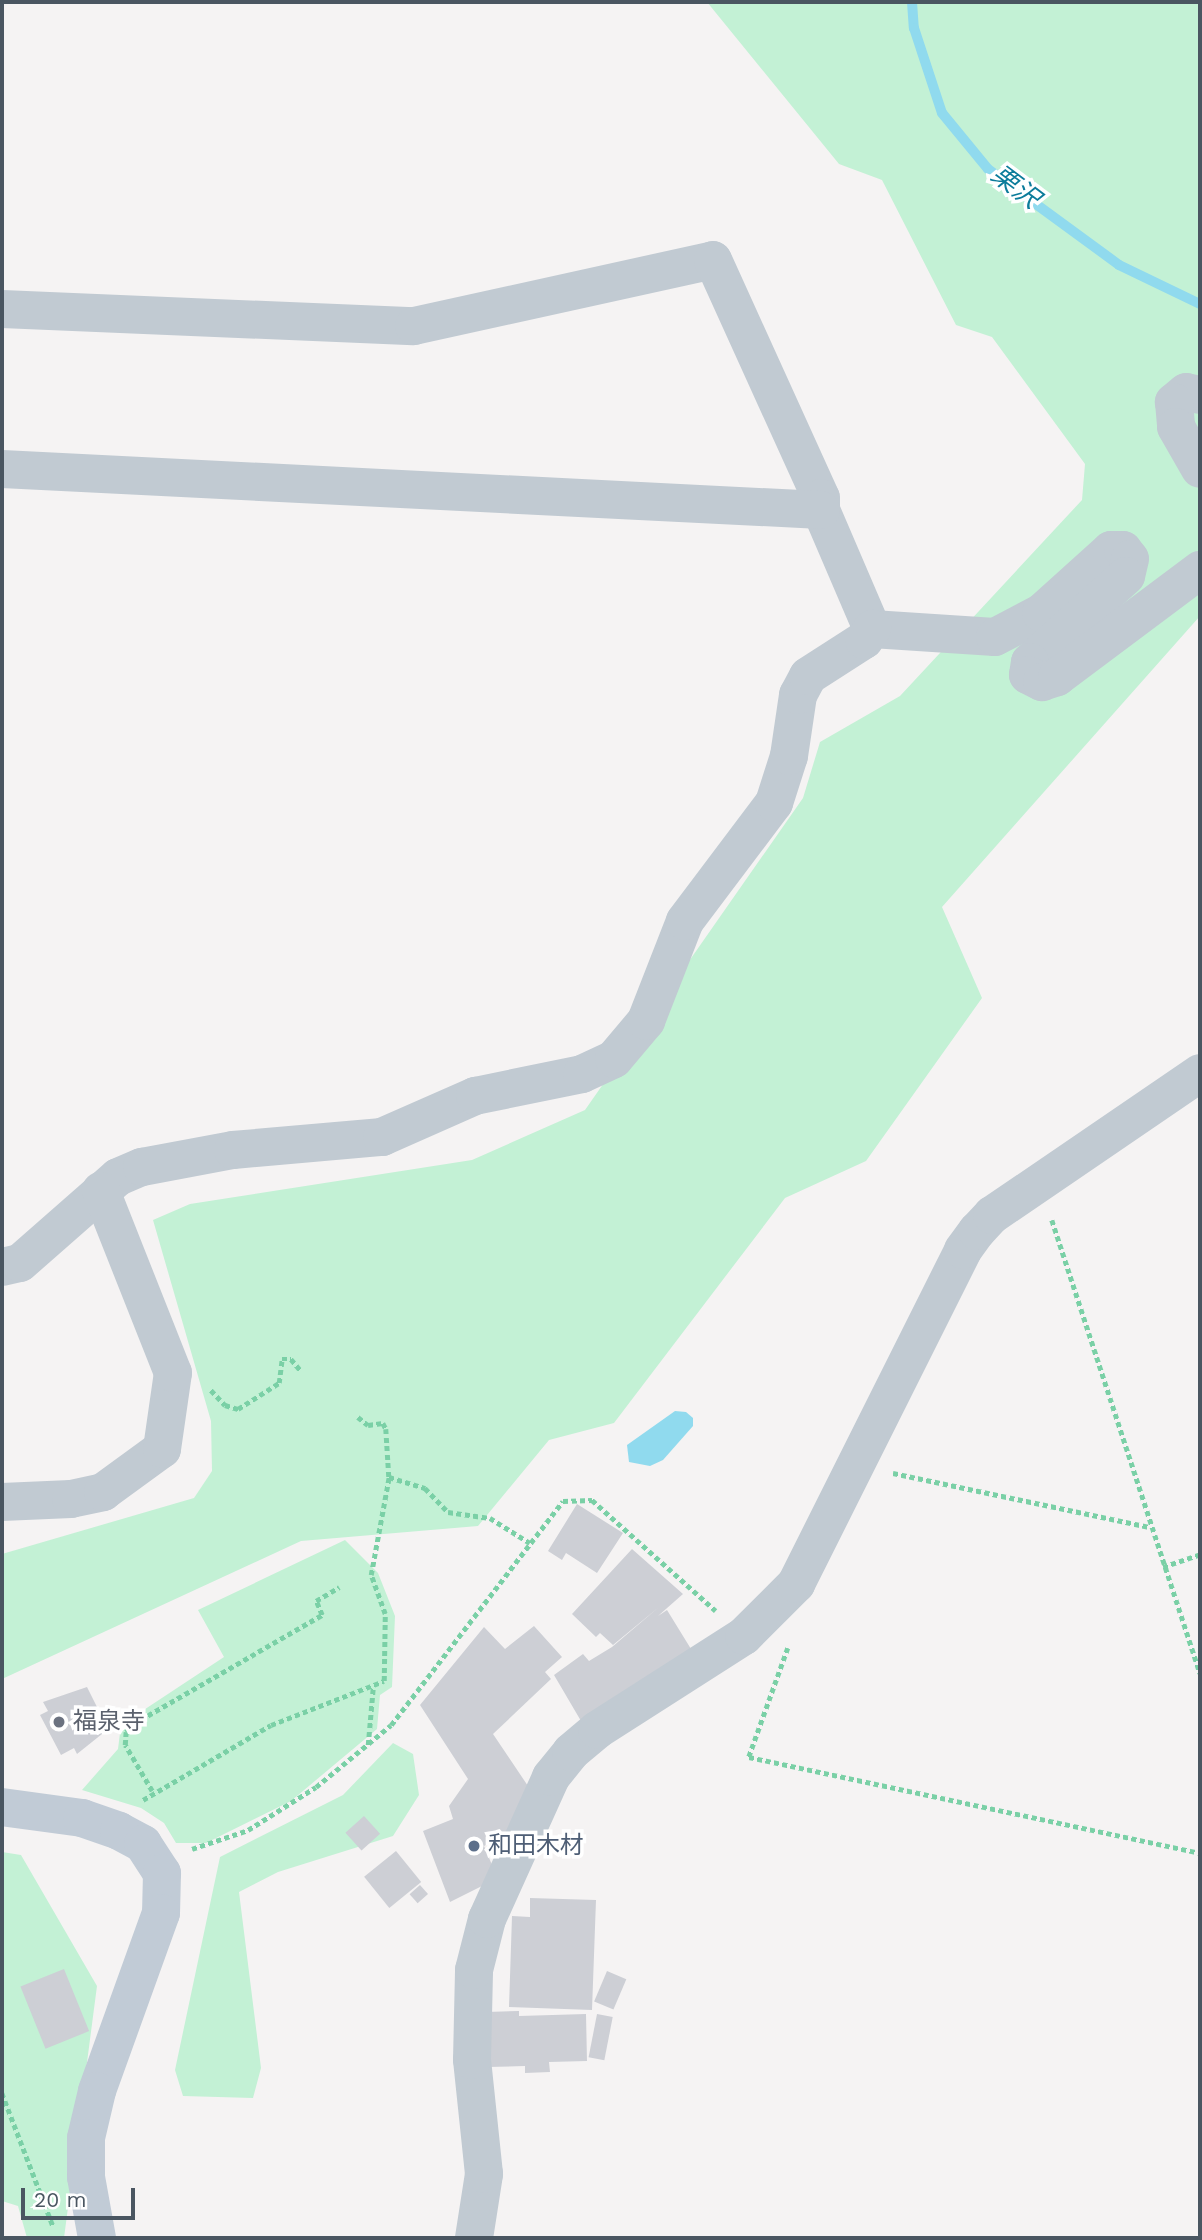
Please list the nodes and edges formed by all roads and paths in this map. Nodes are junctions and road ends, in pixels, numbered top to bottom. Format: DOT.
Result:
graph roads {
  1 [pos="2,309"];
  2 [pos="1200,395"];
  3 [pos="2,469"];
  4 [pos="1200,469"];
  5 [pos="821,510"];
  6 [pos="1200,570"];
  7 [pos="873,629"];
  8 [pos="1200,1073"];
  9 [pos="1040,1182"];
  10 [pos="101,1191"];
  11 [pos="2,1267"];
  12 [pos="301,1371"];
  13 [pos="202,1380"];
  14 [pos="358,1417"];
  15 [pos="858,1465"];
  16 [pos="389,1478"];
  17 [pos="2,1502"];
  18 [pos="1149,1527"];
  19 [pos="530,1543"];
  20 [pos="1200,1554"];
  21 [pos="1163,1567"];
  22 [pos="796,1584"];
  23 [pos="340,1587"];
  24 [pos="744,1636"];
  25 [pos="1200,1673"];
  26 [pos="373,1688"];
  27 [pos="368,1746"];
  28 [pos="152,1791"];
  29 [pos="2,1807"];
  30 [pos="119,1831"];
  31 [pos="1200,1853"];
  32 [pos="154,1859"];
  33 [pos="2,2093"];
  34 [pos="56,2233"];
  35 [pos="97,2238"];
  36 [pos="474,2238"];
  1 -- 5 [label="street"];
  2 -- 4 [label="street"];
  3 -- 5 [label="street"];
  5 -- 7 [label="street"];
  6 -- 7 [label="street"];
  7 -- 10 [label="street"];
  8 -- 9 [label="street"];
  9 -- 15 [label="street"];
  9 -- 18 [label="path"];
  10 -- 11 [label="street"];
  10 -- 17 [label="street"];
  12 -- 13 [label="path"];
  14 -- 16 [label="path"];
  15 -- 18 [label="path"];
  15 -- 22 [label="street"];
  16 -- 19 [label="path"];
  16 -- 26 [label="path"];
  18 -- 21 [label="path"];
  19 -- 24 [label="path"];
  19 -- 27 [label="path"];
  20 -- 21 [label="path"];
  21 -- 25 [label="path"];
  22 -- 24 [label="street"];
  22 -- 31 [label="path"];
  23 -- 28 [label="path"];
  24 -- 36 [label="street"];
  26 -- 27 [label="path"];
  26 -- 28 [label="path"];
  27 -- 32 [label="path"];
  28 -- 30 [label="path"];
  29 -- 30 [label="street"];
  30 -- 32 [label="street"];
  32 -- 35 [label="street"];
  33 -- 34 [label="path"];
}
